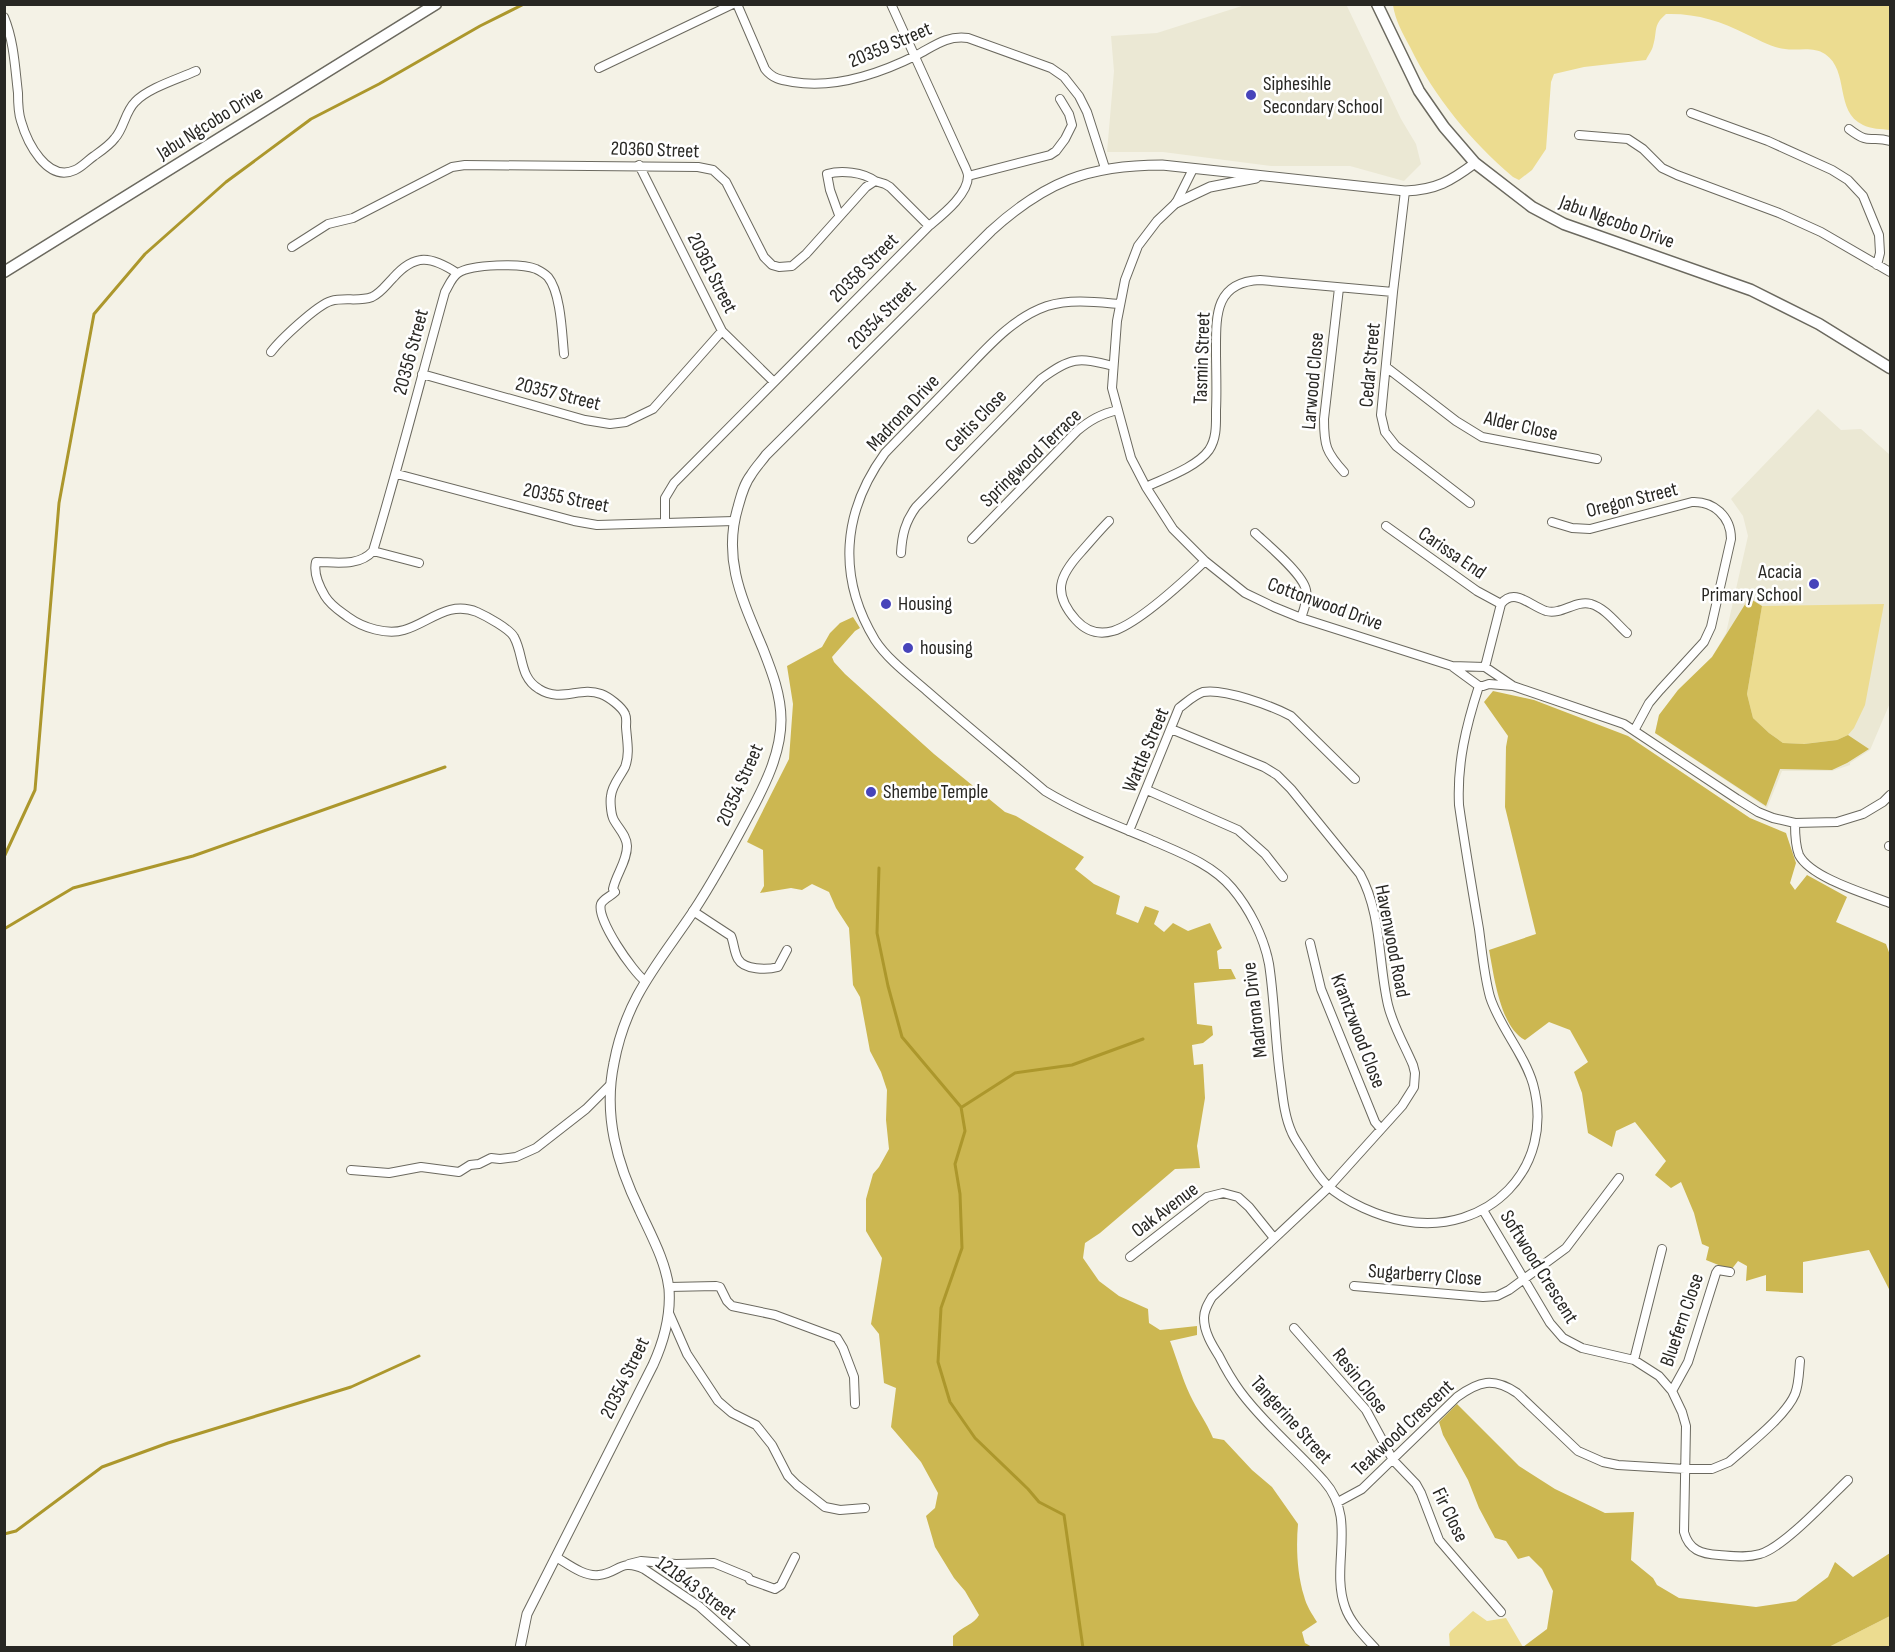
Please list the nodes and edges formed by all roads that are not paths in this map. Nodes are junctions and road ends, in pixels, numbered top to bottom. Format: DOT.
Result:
graph roads {
  1 [pos="436,4"];
  2 [pos="735,4"];
  3 [pos="891,4"];
  4 [pos="1377,4"];
  5 [pos="4,16"];
  6 [pos="916,55"];
  7 [pos="599,68"];
  8 [pos="196,71"];
  9 [pos="1060,99"];
  10 [pos="1691,113"];
  11 [pos="1850,129"];
  12 [pos="1579,135"];
  13 [pos="1890,141"];
  14 [pos="1475,163"];
  15 [pos="639,165"];
  16 [pos="1105,168"];
  17 [pos="1193,169"];
  18 [pos="968,176"];
  19 [pos="1270,176"];
  20 [pos="875,181"];
  21 [pos="1405,191"];
  22 [pos="1176,203"];
  23 [pos="839,215"];
  24 [pos="929,226"];
  25 [pos="292,248"];
  26 [pos="1877,265"];
  27 [pos="4,272"];
  28 [pos="1890,272"];
  29 [pos="457,273"];
  30 [pos="1339,288"];
  31 [pos="1392,292"];
  32 [pos="1119,304"];
  33 [pos="722,331"];
  34 [pos="271,352"];
  35 [pos="564,354"];
  36 [pos="1113,366"];
  37 [pos="1386,367"];
  38 [pos="1890,368"];
  39 [pos="422,374"];
  40 [pos="774,382"];
  41 [pos="1118,410"];
  42 [pos="1598,459"];
  43 [pos="1344,472"];
  44 [pos="396,474"];
  45 [pos="1146,488"];
  46 [pos="1470,503"];
  47 [pos="734,521"];
  48 [pos="1109,521"];
  49 [pos="1552,522"];
  50 [pos="665,523"];
  51 [pos="1386,526"];
  52 [pos="1255,533"];
  53 [pos="972,539"];
  54 [pos="373,551"];
  55 [pos="901,553"];
  56 [pos="1205,561"];
  57 [pos="419,563"];
  58 [pos="1501,604"];
  59 [pos="1301,618"];
  60 [pos="1627,633"];
  61 [pos="1452,666"];
  62 [pos="1485,668"];
  63 [pos="1476,683"];
  64 [pos="1489,684"];
  65 [pos="1513,686"];
  66 [pos="1171,729"];
  67 [pos="1635,729"];
  68 [pos="1354,779"];
  69 [pos="1147,790"];
  70 [pos="1890,795"];
  71 [pos="1795,823"];
  72 [pos="1129,831"];
  73 [pos="1283,878"];
  74 [pos="1890,903"];
  75 [pos="693,911"];
  76 [pos="1310,943"];
  77 [pos="787,950"];
  78 [pos="645,981"];
  79 [pos="610,1085"];
  80 [pos="1381,1129"];
  81 [pos="351,1170"];
  82 [pos="1619,1178"];
  83 [pos="1329,1187"];
  84 [pos="1484,1209"];
  85 [pos="1274,1238"];
  86 [pos="1662,1249"];
  87 [pos="1130,1257"];
  88 [pos="1730,1272"];
  89 [pos="1524,1280"];
  90 [pos="1354,1286"];
  91 [pos="669,1287"];
  92 [pos="669,1313"];
  93 [pos="1294,1328"];
  94 [pos="1634,1360"];
  95 [pos="1800,1361"];
  96 [pos="1672,1391"];
  97 [pos="855,1404"];
  98 [pos="1393,1460"];
  99 [pos="1685,1469"];
  100 [pos="1848,1480"];
  101 [pos="1338,1502"];
  102 [pos="865,1508"];
  103 [pos="556,1557"];
  104 [pos="795,1557"];
  105 [pos="628,1565"];
  106 [pos="1501,1612"];
  107 [pos="520,1647"];
  108 [pos="746,1647"];
  109 [pos="1375,1647"];
  1 -- 27 [label="main road, Jabu Ngcobo Drive"];
  2 -- 6 [label="street, 20359 Street"];
  2 -- 7 [label="street"];
  3 -- 6 [label="street"];
  4 -- 14 [label="main road, Jabu Ngcobo Drive"];
  5 -- 8 [label="street"];
  6 -- 16 [label="street, 20359 Street"];
  6 -- 18 [label="street"];
  9 -- 18 [label="street"];
  10 -- 26 [label="street"];
  11 -- 13 [label="street"];
  12 -- 26 [label="street"];
  14 -- 21 [label="street"];
  14 -- 38 [label="main road, Jabu Ngcobo Drive"];
  15 -- 23 [label="street, 20360 Street"];
  15 -- 25 [label="street, 20360 Street"];
  15 -- 33 [label="street, 20361 Street"];
  16 -- 17 [label="street, 20354 Street"];
  16 -- 47 [label="street, 20354 Street"];
  17 -- 19 [label="street, 20354 Street"];
  17 -- 22 [label="street, Cottonwood Drive"];
  18 -- 24 [label="street, 20358 Street"];
  19 -- 21 [label="street"];
  19 -- 22 [label="street"];
  20 -- 23 [label="street, 20360 Street"];
  20 -- 23 [label="street"];
  20 -- 24 [label="street"];
  21 -- 31 [label="street, Cedar Street"];
  22 -- 32 [label="street, Cottonwood Drive"];
  24 -- 40 [label="street, 20358 Street"];
  26 -- 28 [label="street"];
  29 -- 34 [label="street"];
  29 -- 35 [label="street"];
  29 -- 39 [label="street, 20356 Street"];
  30 -- 31 [label="street, Tasmin Street"];
  30 -- 43 [label="street, Larwood Close"];
  30 -- 45 [label="street, Tasmin Street"];
  31 -- 37 [label="street, Cedar Street"];
  32 -- 36 [label="street, Cottonwood Drive"];
  32 -- 72 [label="street, Madrona Drive"];
  33 -- 39 [label="street, 20357 Street"];
  33 -- 40 [label="street, 20361 Street"];
  36 -- 41 [label="street, Cottonwood Drive"];
  36 -- 55 [label="street, Celtis Close"];
  37 -- 42 [label="street, Alder Close"];
  37 -- 46 [label="street, Cedar Street"];
  39 -- 44 [label="street, 20356 Street"];
  40 -- 50 [label="street, 20358 Street"];
  41 -- 45 [label="street, Cottonwood Drive"];
  41 -- 53 [label="street, Springwood Terrace"];
  44 -- 50 [label="street, 20355 Street"];
  44 -- 54 [label="street, 20356 Street"];
  45 -- 56 [label="street, Cottonwood Drive"];
  47 -- 50 [label="street, 20355 Street"];
  47 -- 75 [label="street, 20354 Street"];
  48 -- 56 [label="street"];
  49 -- 67 [label="street, Oregon Street"];
  51 -- 58 [label="street, Carissa End"];
  52 -- 59 [label="street"];
  54 -- 57 [label="street"];
  54 -- 78 [label="street"];
  56 -- 59 [label="street, Cottonwood Drive"];
  58 -- 60 [label="street"];
  58 -- 62 [label="street"];
  59 -- 61 [label="street, Cottonwood Drive"];
  61 -- 62 [label="street, Cottonwood Drive"];
  61 -- 63 [label="street, Cottonwood Drive"];
  62 -- 63 [label="street"];
  62 -- 64 [label="street"];
  62 -- 65 [label="street"];
  63 -- 64 [label="street"];
  63 -- 84 [label="street, Madrona Drive"];
  64 -- 65 [label="street"];
  65 -- 67 [label="street"];
  66 -- 68 [label="street, Wattle Street"];
  66 -- 69 [label="street, Wattle Street"];
  66 -- 80 [label="street, Havenwood Road"];
  67 -- 71 [label="street"];
  69 -- 72 [label="street, Wattle Street"];
  69 -- 73 [label="street"];
  70 -- 71 [label="street"];
  71 -- 74 [label="street"];
  72 -- 83 [label="street, Madrona Drive"];
  75 -- 77 [label="street"];
  75 -- 78 [label="street, 20354 Street"];
  76 -- 80 [label="street, Krantzwood Close"];
  78 -- 79 [label="street, 20354 Street"];
  79 -- 81 [label="street"];
  79 -- 91 [label="street, 20354 Street"];
  80 -- 83 [label="street, Havenwood Road"];
  82 -- 89 [label="street, Sugarberry Close"];
  83 -- 84 [label="street, Madrona Drive"];
  83 -- 85 [label="street, Tangerine Street"];
  84 -- 89 [label="street, Softwood Crescent"];
  85 -- 87 [label="street, Oak Avenue"];
  85 -- 101 [label="street, Tangerine Street"];
  86 -- 94 [label="street"];
  88 -- 96 [label="street, Bluefern Close"];
  89 -- 90 [label="street, Sugarberry Close"];
  89 -- 94 [label="street, Softwood Crescent"];
  91 -- 92 [label="street, 20354 Street"];
  91 -- 97 [label="street"];
  92 -- 102 [label="street"];
  92 -- 103 [label="street, 20354 Street"];
  93 -- 98 [label="street, Resin Close"];
  94 -- 96 [label="street, Softwood Crescent"];
  95 -- 99 [label="street, Teakwood Crescent"];
  96 -- 99 [label="street, Softwood Crescent"];
  98 -- 99 [label="street, Teakwood Crescent"];
  98 -- 101 [label="street, Teakwood Crescent"];
  98 -- 106 [label="street, Fir Close"];
  99 -- 100 [label="street, Softwood Crescent"];
  101 -- 109 [label="street, Tangerine Street"];
  103 -- 105 [label="street, 121843 Street"];
  103 -- 107 [label="street, 20354 Street"];
  104 -- 105 [label="street"];
  105 -- 108 [label="street, 121843 Street"];
}
